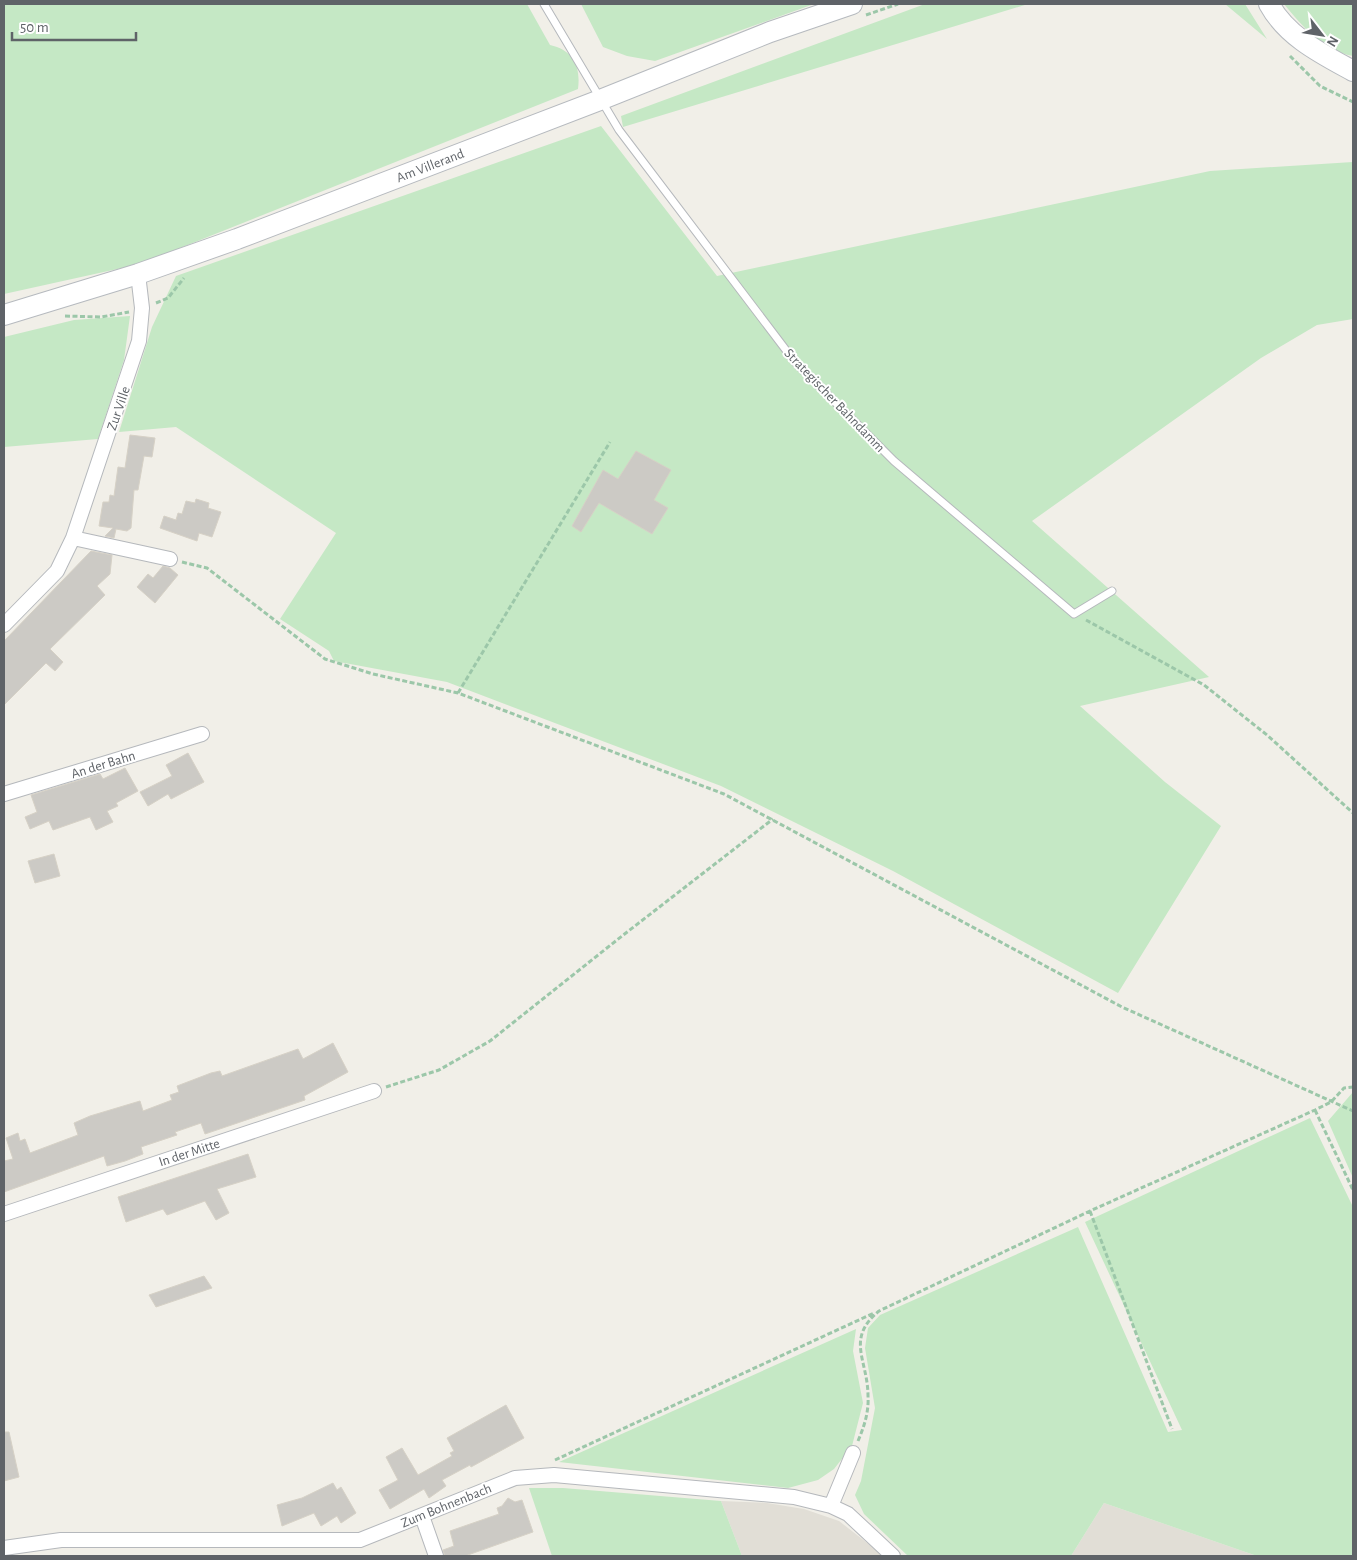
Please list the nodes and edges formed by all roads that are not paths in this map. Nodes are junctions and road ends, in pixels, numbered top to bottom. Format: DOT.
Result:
graph roads {
  1 [pos="544,4"];
  2 [pos="852,4"];
  3 [pos="1269,4"];
  4 [pos="1353,70"];
  5 [pos="600,100"];
  6 [pos="138,274"];
  7 [pos="4,315"];
  8 [pos="73,538"];
  9 [pos="170,559"];
  10 [pos="1112,591"];
  11 [pos="4,625"];
  12 [pos="202,734"];
  13 [pos="4,794"];
  14 [pos="374,1091"];
  15 [pos="4,1214"];
  16 [pos="853,1454"];
  17 [pos="831,1506"];
  18 [pos="422,1516"];
  19 [pos="4,1548"];
  20 [pos="436,1556"];
  21 [pos="894,1556"];
  1 -- 5 [label="lane, Strategischer Bahndamm"];
  2 -- 5 [label="main road, Am Villerand"];
  3 -- 4 [label="main road"];
  5 -- 6 [label="main road, Am Villerand"];
  5 -- 10 [label="lane, Strategischer Bahndamm"];
  6 -- 7 [label="main road, Am Villerand"];
  6 -- 8 [label="street, Zur Ville"];
  8 -- 9 [label="street"];
  8 -- 11 [label="street, Zur Ville"];
  12 -- 13 [label="street, An der Bahn"];
  14 -- 15 [label="street, In der Mitte"];
  16 -- 17 [label="street"];
  17 -- 18 [label="street, Zum Bohnenbach"];
  17 -- 21 [label="street, Zum Bohnenbach"];
  18 -- 19 [label="street, Zum Bohnenbach"];
  18 -- 20 [label="street"];
}
